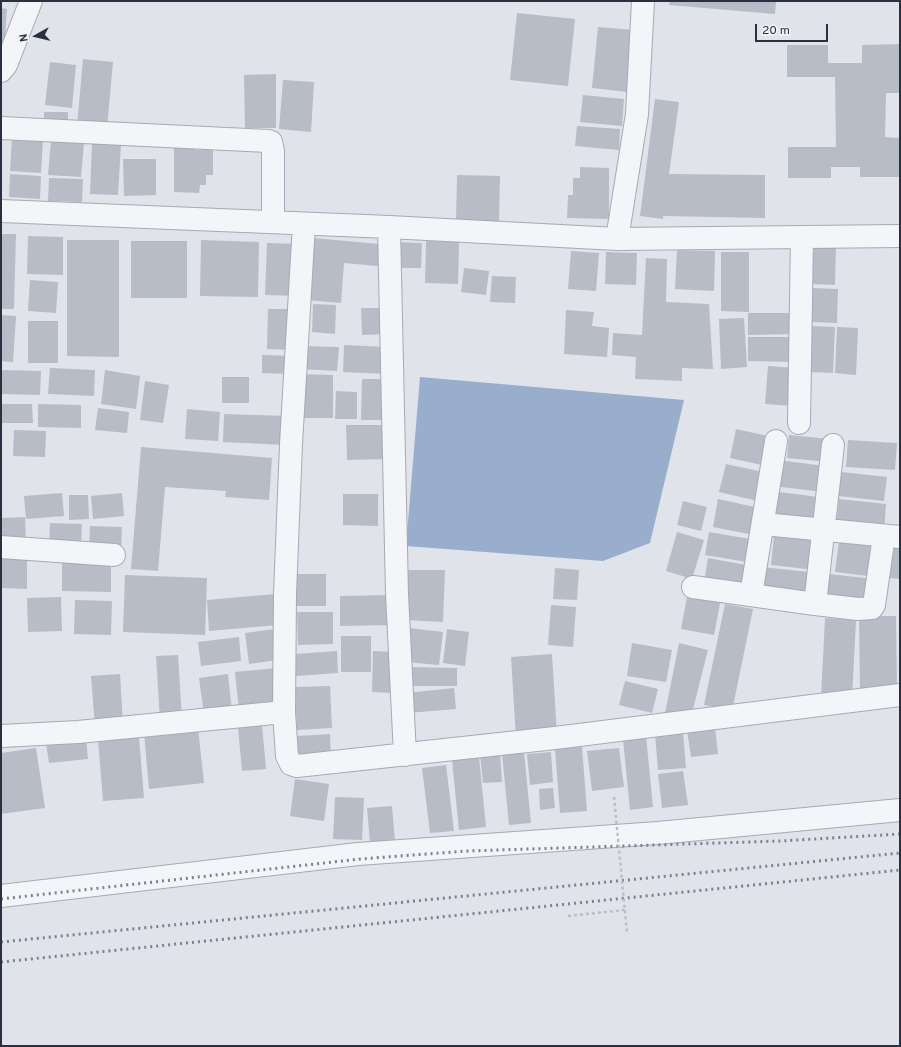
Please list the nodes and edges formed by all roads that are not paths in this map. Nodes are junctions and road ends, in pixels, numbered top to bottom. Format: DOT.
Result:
graph roads {
  1 [pos="31,1"];
  2 [pos="643,1"];
  3 [pos="1,71"];
  4 [pos="1,128"];
  5 [pos="1,211"];
  6 [pos="273,222"];
  7 [pos="304,224"];
  8 [pos="389,227"];
  9 [pos="900,236"];
  10 [pos="802,237"];
  11 [pos="617,239"];
  12 [pos="800,423"];
  13 [pos="776,441"];
  14 [pos="833,445"];
  15 [pos="763,524"];
  16 [pos="824,530"];
  17 [pos="892,536"];
  18 [pos="1,547"];
  19 [pos="114,555"];
  20 [pos="693,587"];
  21 [pos="751,595"];
  22 [pos="815,604"];
  23 [pos="900,695"];
  24 [pos="284,712"];
  25 [pos="1,736"];
  26 [pos="405,754"];
  27 [pos="900,810"];
  28 [pos="1,896"];
  1 -- 3 [label="street"];
  2 -- 11 [label="street"];
  4 -- 6 [label="street"];
  5 -- 6 [label="street"];
  6 -- 7 [label="street"];
  7 -- 8 [label="street"];
  7 -- 24 [label="street"];
  8 -- 11 [label="street"];
  8 -- 26 [label="street"];
  9 -- 10 [label="street"];
  10 -- 11 [label="street"];
  10 -- 12 [label="street"];
  13 -- 15 [label="street"];
  14 -- 16 [label="street"];
  15 -- 16 [label="street"];
  15 -- 21 [label="street"];
  16 -- 17 [label="street"];
  16 -- 22 [label="street"];
  17 -- 22 [label="street"];
  18 -- 19 [label="street"];
  20 -- 21 [label="street"];
  21 -- 22 [label="street"];
  23 -- 26 [label="street"];
  24 -- 25 [label="street"];
  24 -- 26 [label="street"];
  27 -- 28 [label="street"];
}
